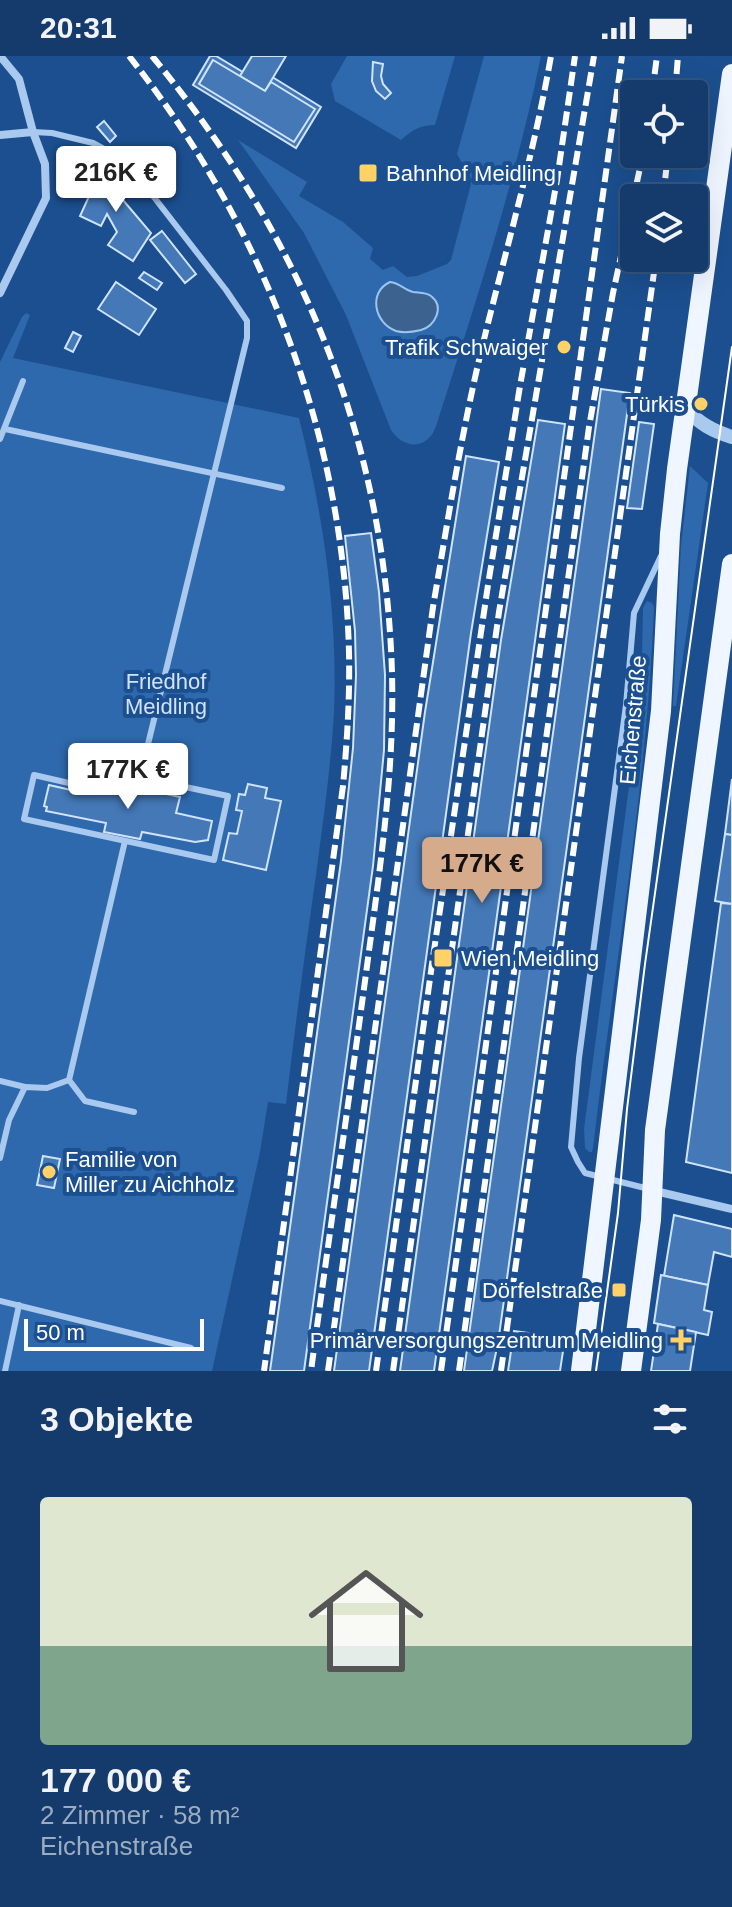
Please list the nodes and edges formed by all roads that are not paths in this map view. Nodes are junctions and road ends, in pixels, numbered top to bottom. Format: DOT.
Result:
graph roads {
  1 [pos="0,56"];
  2 [pos="732,74"];
  3 [pos="33,132"];
  4 [pos="0,135"];
  5 [pos="0,293"];
  6 [pos="23,381"];
  7 [pos="686,409"];
  8 [pos="5,429"];
  9 [pos="732,437"];
  10 [pos="0,439"];
  11 [pos="214,473"];
  12 [pos="282,488"];
  13 [pos="670,534"];
  14 [pos="732,564"];
  15 [pos="140,777"];
  16 [pos="125,841"];
  17 [pos="69,1080"];
  18 [pos="0,1081"];
  19 [pos="25,1087"];
  20 [pos="134,1112"];
  21 [pos="0,1158"];
  22 [pos="594,1175"];
  23 [pos="652,1190"];
  24 [pos="732,1209"];
  25 [pos="0,1301"];
  26 [pos="19,1305"];
  27 [pos="191,1348"];
  28 [pos="5,1371"];
  29 [pos="581,1371"];
  30 [pos="631,1371"];
  1 -- 3 [label="street"];
  2 -- 7 [label="main road, Eichenstraße"];
  3 -- 4 [label="street"];
  3 -- 5 [label="street"];
  3 -- 11 [label="lane"];
  6 -- 8 [label="lane"];
  7 -- 9 [label="street"];
  7 -- 13 [label="main road, Eichenstraße"];
  8 -- 10 [label="lane"];
  8 -- 11 [label="lane"];
  11 -- 12 [label="lane"];
  11 -- 15 [label="lane"];
  13 -- 22 [label="main road, Eichenstraße"];
  13 -- 22 [label="lane"];
  14 -- 23 [label="main road"];
  15 -- 16 [label="lane"];
  15 -- 16 [label="lane"];
  16 -- 17 [label="lane"];
  17 -- 19 [label="lane"];
  17 -- 20 [label="lane"];
  18 -- 19 [label="lane"];
  19 -- 21 [label="lane"];
  22 -- 23 [label="lane"];
  22 -- 29 [label="main road, Eichenstraße"];
  23 -- 24 [label="street"];
  23 -- 30 [label="main road"];
  25 -- 26 [label="lane"];
  26 -- 27 [label="lane"];
  26 -- 28 [label="lane"];
}
